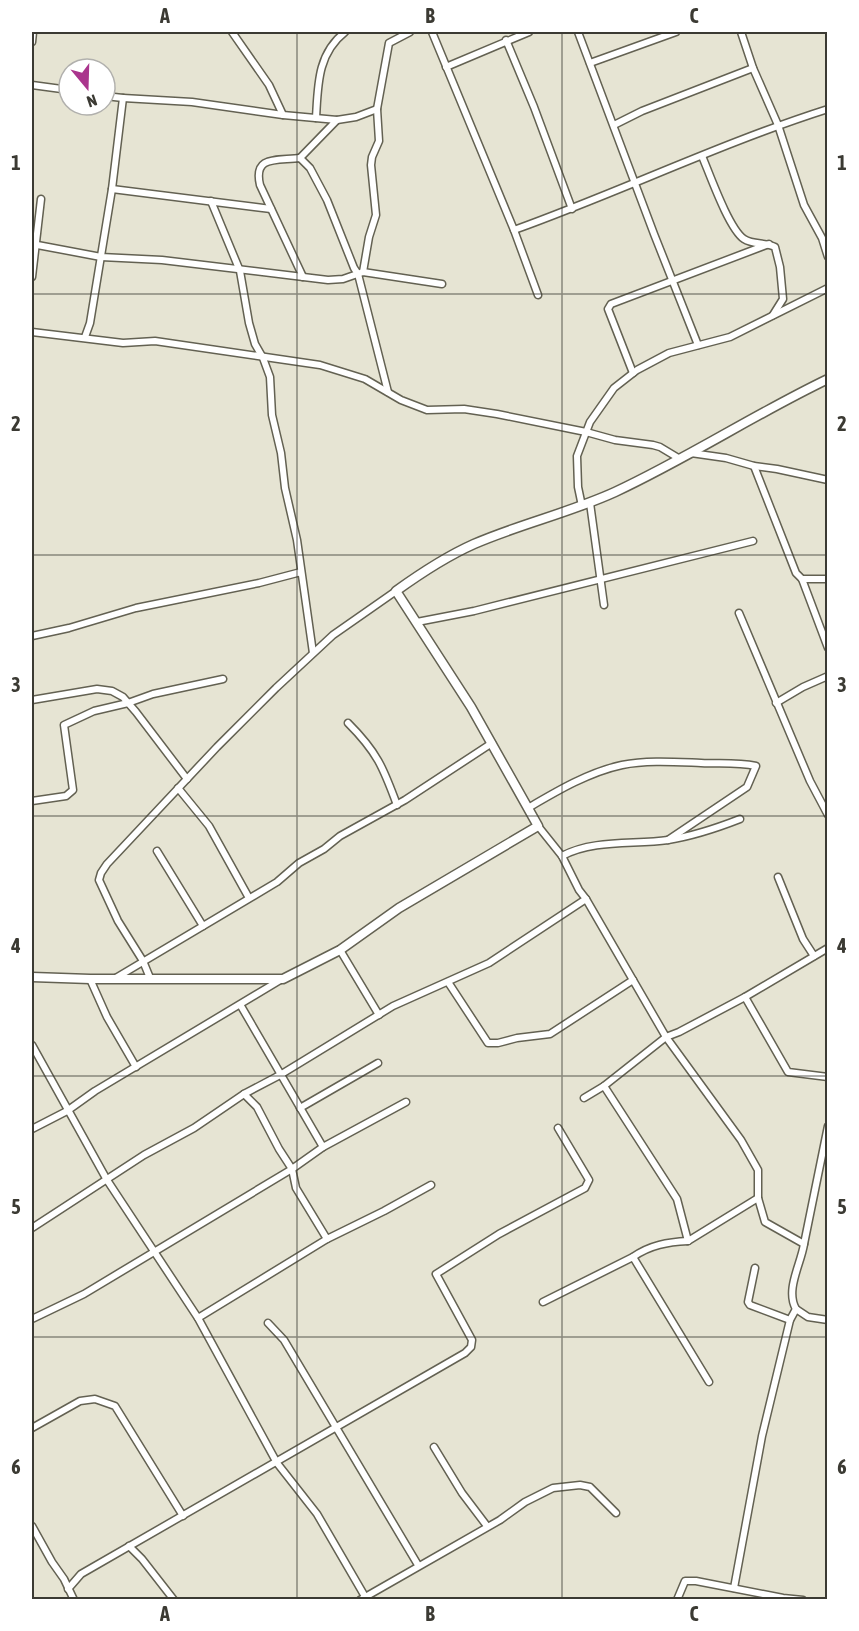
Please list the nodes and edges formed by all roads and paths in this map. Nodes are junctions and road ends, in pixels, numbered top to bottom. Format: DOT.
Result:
graph roads {
  1 [pos="33,32"];
  2 [pos="232,32"];
  3 [pos="345,32"];
  4 [pos="410,32"];
  5 [pos="432,32"];
  6 [pos="529,32"];
  7 [pos="578,32"];
  8 [pos="676,32"];
  9 [pos="741,32"];
  10 [pos="506,40"];
  11 [pos="32,42"];
  12 [pos="590,63"];
  13 [pos="446,67"];
  14 [pos="753,68"];
  15 [pos="32,85"];
  16 [pos="57,88"];
  17 [pos="117,97"];
  18 [pos="123,98"];
  19 [pos="377,109"];
  20 [pos="828,109"];
  21 [pos="283,115"];
  22 [pos="316,118"];
  23 [pos="337,120"];
  24 [pos="614,125"];
  25 [pos="778,125"];
  26 [pos="702,156"];
  27 [pos="300,158"];
  28 [pos="636,183"];
  29 [pos="112,189"];
  30 [pos="41,199"];
  31 [pos="211,201"];
  32 [pos="271,209"];
  33 [pos="572,209"];
  34 [pos="514,230"];
  35 [pos="33,244"];
  36 [pos="769,244"];
  37 [pos="101,257"];
  38 [pos="828,257"];
  39 [pos="240,271"];
  40 [pos="361,273"];
  41 [pos="32,277"];
  42 [pos="303,277"];
  43 [pos="672,281"];
  44 [pos="442,284"];
  45 [pos="828,288"];
  46 [pos="538,295"];
  47 [pos="772,315"];
  48 [pos="32,332"];
  49 [pos="85,337"];
  50 [pos="698,345"];
  51 [pos="263,358"];
  52 [pos="633,373"];
  53 [pos="828,379"];
  54 [pos="388,392"];
  55 [pos="586,432"];
  56 [pos="691,453"];
  57 [pos="680,459"];
  58 [pos="754,466"];
  59 [pos="828,480"];
  60 [pos="586,504"];
  61 [pos="753,541"];
  62 [pos="301,572"];
  63 [pos="600,579"];
  64 [pos="802,579"];
  65 [pos="828,579"];
  66 [pos="396,591"];
  67 [pos="604,605"];
  68 [pos="739,613"];
  69 [pos="417,622"];
  70 [pos="32,636"];
  71 [pos="828,648"];
  72 [pos="314,653"];
  73 [pos="828,676"];
  74 [pos="223,679"];
  75 [pos="32,700"];
  76 [pos="128,703"];
  77 [pos="776,703"];
  78 [pos="348,723"];
  79 [pos="492,743"];
  80 [pos="187,779"];
  81 [pos="178,788"];
  82 [pos="32,801"];
  83 [pos="397,805"];
  84 [pos="528,808"];
  85 [pos="828,815"];
  86 [pos="740,819"];
  87 [pos="538,826"];
  88 [pos="668,840"];
  89 [pos="157,851"];
  90 [pos="562,856"];
  91 [pos="778,877"];
  92 [pos="249,898"];
  93 [pos="586,899"];
  94 [pos="202,926"];
  95 [pos="828,948"];
  96 [pos="340,950"];
  97 [pos="814,956"];
  98 [pos="143,961"];
  99 [pos="32,977"];
  100 [pos="150,978"];
  101 [pos="90,979"];
  102 [pos="114,979"];
  103 [pos="283,979"];
  104 [pos="633,980"];
  105 [pos="448,982"];
  106 [pos="745,997"];
  107 [pos="241,1006"];
  108 [pos="379,1015"];
  109 [pos="666,1037"];
  110 [pos="32,1045"];
  111 [pos="378,1063"];
  112 [pos="136,1067"];
  113 [pos="280,1075"];
  114 [pos="828,1077"];
  115 [pos="604,1086"];
  116 [pos="244,1094"];
  117 [pos="584,1098"];
  118 [pos="406,1102"];
  119 [pos="300,1108"];
  120 [pos="67,1111"];
  121 [pos="828,1126"];
  122 [pos="558,1128"];
  123 [pos="32,1129"];
  124 [pos="323,1148"];
  125 [pos="292,1169"];
  126 [pos="107,1180"];
  127 [pos="432,1185"];
  128 [pos="758,1198"];
  129 [pos="32,1228"];
  130 [pos="327,1239"];
  131 [pos="688,1241"];
  132 [pos="804,1244"];
  133 [pos="154,1252"];
  134 [pos="633,1257"];
  135 [pos="754,1268"];
  136 [pos="543,1302"];
  137 [pos="796,1309"];
  138 [pos="198,1318"];
  139 [pos="32,1319"];
  140 [pos="790,1320"];
  141 [pos="828,1320"];
  142 [pos="268,1323"];
  143 [pos="709,1382"];
  144 [pos="32,1428"];
  145 [pos="336,1428"];
  146 [pos="434,1448"];
  147 [pos="277,1462"];
  148 [pos="616,1513"];
  149 [pos="183,1516"];
  150 [pos="32,1526"];
  151 [pos="487,1526"];
  152 [pos="129,1546"];
  153 [pos="418,1565"];
  154 [pos="734,1588"];
  155 [pos="68,1589"];
  156 [pos="757,1597"];
  157 [pos="74,1599"];
  158 [pos="174,1599"];
  159 [pos="364,1599"];
  160 [pos="677,1599"];
  161 [pos="803,1599"];
  1 -- 11 [label="street"];
  2 -- 21 [label="street"];
  3 -- 22 [label="street"];
  4 -- 19 [label="street"];
  5 -- 13 [label="street"];
  6 -- 10 [label="street"];
  7 -- 12 [label="street"];
  8 -- 12 [label="street"];
  9 -- 14 [label="street"];
  10 -- 13 [label="street"];
  10 -- 33 [label="street"];
  12 -- 24 [label="street"];
  13 -- 34 [label="street"];
  14 -- 24 [label="street"];
  14 -- 25 [label="street"];
  15 -- 16 [label="street"];
  17 -- 18 [label="street"];
  18 -- 21 [label="street"];
  18 -- 29 [label="street"];
  19 -- 23 [label="street"];
  19 -- 40 [label="street"];
  20 -- 25 [label="street"];
  21 -- 22 [label="street"];
  22 -- 23 [label="street"];
  23 -- 27 [label="street"];
  24 -- 28 [label="street"];
  25 -- 26 [label="street"];
  25 -- 38 [label="street"];
  26 -- 28 [label="street"];
  26 -- 36 [label="street"];
  27 -- 32 [label="street"];
  27 -- 40 [label="street"];
  28 -- 33 [label="street"];
  28 -- 43 [label="street"];
  29 -- 31 [label="street"];
  29 -- 37 [label="street"];
  30 -- 35 [label="street"];
  31 -- 32 [label="street"];
  31 -- 39 [label="street"];
  32 -- 42 [label="street"];
  33 -- 34 [label="street"];
  34 -- 46 [label="street"];
  35 -- 37 [label="street"];
  35 -- 41 [label="street"];
  36 -- 43 [label="street"];
  36 -- 47 [label="street"];
  37 -- 39 [label="street"];
  37 -- 49 [label="street"];
  39 -- 42 [label="street"];
  39 -- 51 [label="street"];
  40 -- 42 [label="street"];
  40 -- 44 [label="street"];
  40 -- 54 [label="street"];
  43 -- 50 [label="street"];
  43 -- 52 [label="street"];
  45 -- 47 [label="street"];
  47 -- 50 [label="street"];
  48 -- 49 [label="street"];
  49 -- 51 [label="street"];
  50 -- 52 [label="street"];
  51 -- 54 [label="street"];
  51 -- 62 [label="street"];
  52 -- 55 [label="street"];
  53 -- 56 [label="street"];
  54 -- 55 [label="street"];
  55 -- 57 [label="street"];
  55 -- 60 [label="street"];
  56 -- 57 [label="street"];
  56 -- 58 [label="street"];
  57 -- 60 [label="street"];
  58 -- 59 [label="street"];
  58 -- 64 [label="street"];
  60 -- 63 [label="street"];
  60 -- 66 [label="street"];
  61 -- 63 [label="street"];
  62 -- 70 [label="street"];
  62 -- 72 [label="street"];
  63 -- 67 [label="street"];
  63 -- 69 [label="street"];
  64 -- 65 [label="street"];
  64 -- 71 [label="street"];
  66 -- 69 [label="street"];
  66 -- 72 [label="street"];
  68 -- 77 [label="street"];
  69 -- 79 [label="street"];
  72 -- 80 [label="street"];
  73 -- 77 [label="street"];
  74 -- 76 [label="street"];
  75 -- 76 [label="street"];
  76 -- 80 [label="street"];
  76 -- 82 [label="street"];
  77 -- 85 [label="street"];
  78 -- 83 [label="street"];
  79 -- 83 [label="street"];
  79 -- 84 [label="street"];
  80 -- 81 [label="street"];
  81 -- 92 [label="street"];
  81 -- 98 [label="street"];
  83 -- 92 [label="street"];
  84 -- 87 [label="street"];
  84 -- 88 [label="street"];
  86 -- 88 [label="street"];
  87 -- 90 [label="street"];
  87 -- 96 [label="street"];
  88 -- 90 [label="street"];
  89 -- 94 [label="street"];
  90 -- 93 [label="street"];
  91 -- 97 [label="street"];
  92 -- 94 [label="street"];
  93 -- 104 [label="street"];
  93 -- 105 [label="street"];
  94 -- 98 [label="street"];
  95 -- 97 [label="street"];
  96 -- 103 [label="street"];
  96 -- 108 [label="street"];
  97 -- 106 [label="street"];
  98 -- 100 [label="street"];
  98 -- 102 [label="street"];
  99 -- 101 [label="street"];
  100 -- 102 [label="street"];
  100 -- 103 [label="street"];
  101 -- 102 [label="street"];
  101 -- 112 [label="street"];
  103 -- 107 [label="street"];
  104 -- 105 [label="street"];
  104 -- 109 [label="street"];
  105 -- 108 [label="street"];
  106 -- 109 [label="street"];
  106 -- 114 [label="street"];
  107 -- 112 [label="street"];
  107 -- 113 [label="street"];
  108 -- 113 [label="street"];
  109 -- 115 [label="street"];
  109 -- 128 [label="street"];
  110 -- 120 [label="street"];
  111 -- 119 [label="street"];
  112 -- 120 [label="street"];
  113 -- 116 [label="street"];
  113 -- 119 [label="street"];
  115 -- 117 [label="street"];
  115 -- 131 [label="street"];
  116 -- 125 [label="street"];
  116 -- 126 [label="street"];
  118 -- 124 [label="street"];
  119 -- 124 [label="street"];
  120 -- 123 [label="street"];
  120 -- 126 [label="street"];
  121 -- 132 [label="street"];
  122 -- 145 [label="street"];
  124 -- 125 [label="street"];
  125 -- 130 [label="street"];
  125 -- 133 [label="street"];
  126 -- 129 [label="street"];
  126 -- 133 [label="street"];
  127 -- 130 [label="street"];
  128 -- 131 [label="street"];
  128 -- 132 [label="street"];
  130 -- 138 [label="street"];
  131 -- 134 [label="street"];
  132 -- 137 [label="street"];
  133 -- 138 [label="street"];
  133 -- 139 [label="street"];
  134 -- 136 [label="street"];
  134 -- 143 [label="street"];
  135 -- 140 [label="street"];
  137 -- 140 [label="street"];
  137 -- 141 [label="street"];
  138 -- 147 [label="street"];
  140 -- 154 [label="street"];
  142 -- 145 [label="street"];
  144 -- 149 [label="street"];
  145 -- 147 [label="street"];
  145 -- 153 [label="street"];
  146 -- 151 [label="street"];
  147 -- 149 [label="street"];
  147 -- 159 [label="street"];
  148 -- 151 [label="street"];
  149 -- 152 [label="street"];
  150 -- 155 [label="street"];
  151 -- 153 [label="street"];
  152 -- 155 [label="street"];
  152 -- 158 [label="street"];
  153 -- 159 [label="street"];
  154 -- 156 [label="street"];
  154 -- 160 [label="street"];
  155 -- 157 [label="street"];
  156 -- 161 [label="street"];
}
